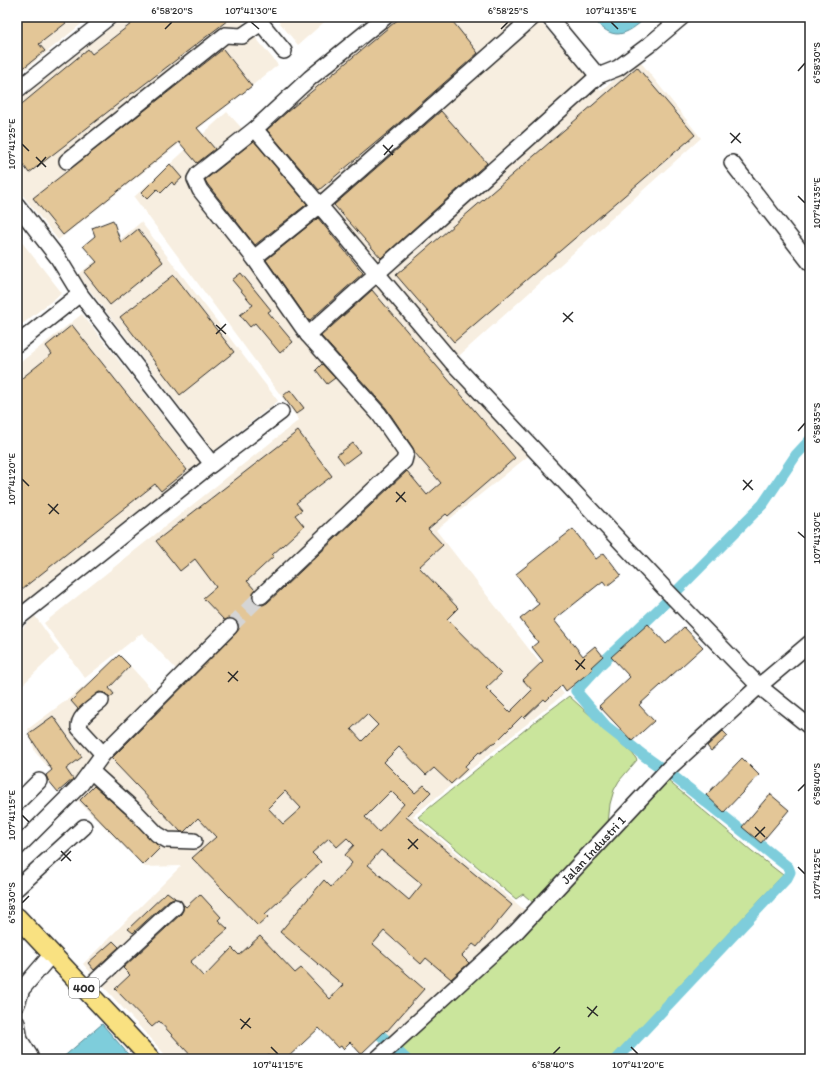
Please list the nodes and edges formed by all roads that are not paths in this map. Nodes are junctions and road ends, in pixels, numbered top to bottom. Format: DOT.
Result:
graph roads {
  1 [pos="109,17"];
  2 [pos="385,17"];
  3 [pos="533,17"];
  4 [pos="549,17"];
  5 [pos="682,17"];
  6 [pos="258,20"];
  7 [pos="284,51"];
  8 [pos="598,76"];
  9 [pos="17,90"];
  10 [pos="255,129"];
  11 [pos="67,161"];
  12 [pos="732,163"];
  13 [pos="17,205"];
  14 [pos="319,206"];
  15 [pos="254,258"];
  16 [pos="810,263"];
  17 [pos="377,273"];
  18 [pos="80,294"];
  19 [pos="308,335"];
  20 [pos="17,344"];
  21 [pos="281,412"];
  22 [pos="212,464"];
  23 [pos="260,596"];
  24 [pos="17,619"];
  25 [pos="230,627"];
  26 [pos="810,643"];
  27 [pos="759,686"];
  28 [pos="101,701"];
  29 [pos="810,727"];
  30 [pos="103,754"];
  31 [pos="91,771"];
  32 [pos="39,781"];
  33 [pos="17,803"];
  34 [pos="84,827"];
  35 [pos="194,841"];
  36 [pos="17,848"];
  37 [pos="17,888"];
  38 [pos="175,907"];
  39 [pos="17,917"];
  40 [pos="52,954"];
  41 [pos="86,990"];
  42 [pos="17,1004"];
  43 [pos="17,1023"];
  44 [pos="30,1056"];
  45 [pos="381,1056"];
  46 [pos="151,1059"];
  1 -- 9 [label="street"];
  2 -- 10 [label="street"];
  3 -- 14 [label="street"];
  4 -- 8 [label="street"];
  5 -- 8 [label="street"];
  6 -- 7 [label="street"];
  6 -- 11 [label="street"];
  8 -- 17 [label="street"];
  10 -- 14 [label="street"];
  10 -- 15 [label="street"];
  12 -- 16 [label="street"];
  13 -- 18 [label="street"];
  14 -- 15 [label="street"];
  14 -- 17 [label="street"];
  15 -- 19 [label="street"];
  17 -- 19 [label="street"];
  17 -- 27 [label="street"];
  18 -- 20 [label="street"];
  18 -- 22 [label="street"];
  19 -- 23 [label="street"];
  21 -- 22 [label="street"];
  22 -- 24 [label="street"];
  25 -- 30 [label="street"];
  26 -- 27 [label="street, Jalan Industri 1"];
  27 -- 29 [label="street"];
  27 -- 45 [label="street, Jalan Industri 1"];
  28 -- 30 [label="street"];
  30 -- 31 [label="street"];
  31 -- 35 [label="street"];
  31 -- 36 [label="street"];
  32 -- 33 [label="street"];
  34 -- 37 [label="street"];
  38 -- 41 [label="street"];
  39 -- 40 [label="main road, 400"];
  40 -- 41 [label="main road, 400"];
  40 -- 42 [label="street"];
  41 -- 46 [label="main road, 400"];
  43 -- 44 [label="street"];
}
